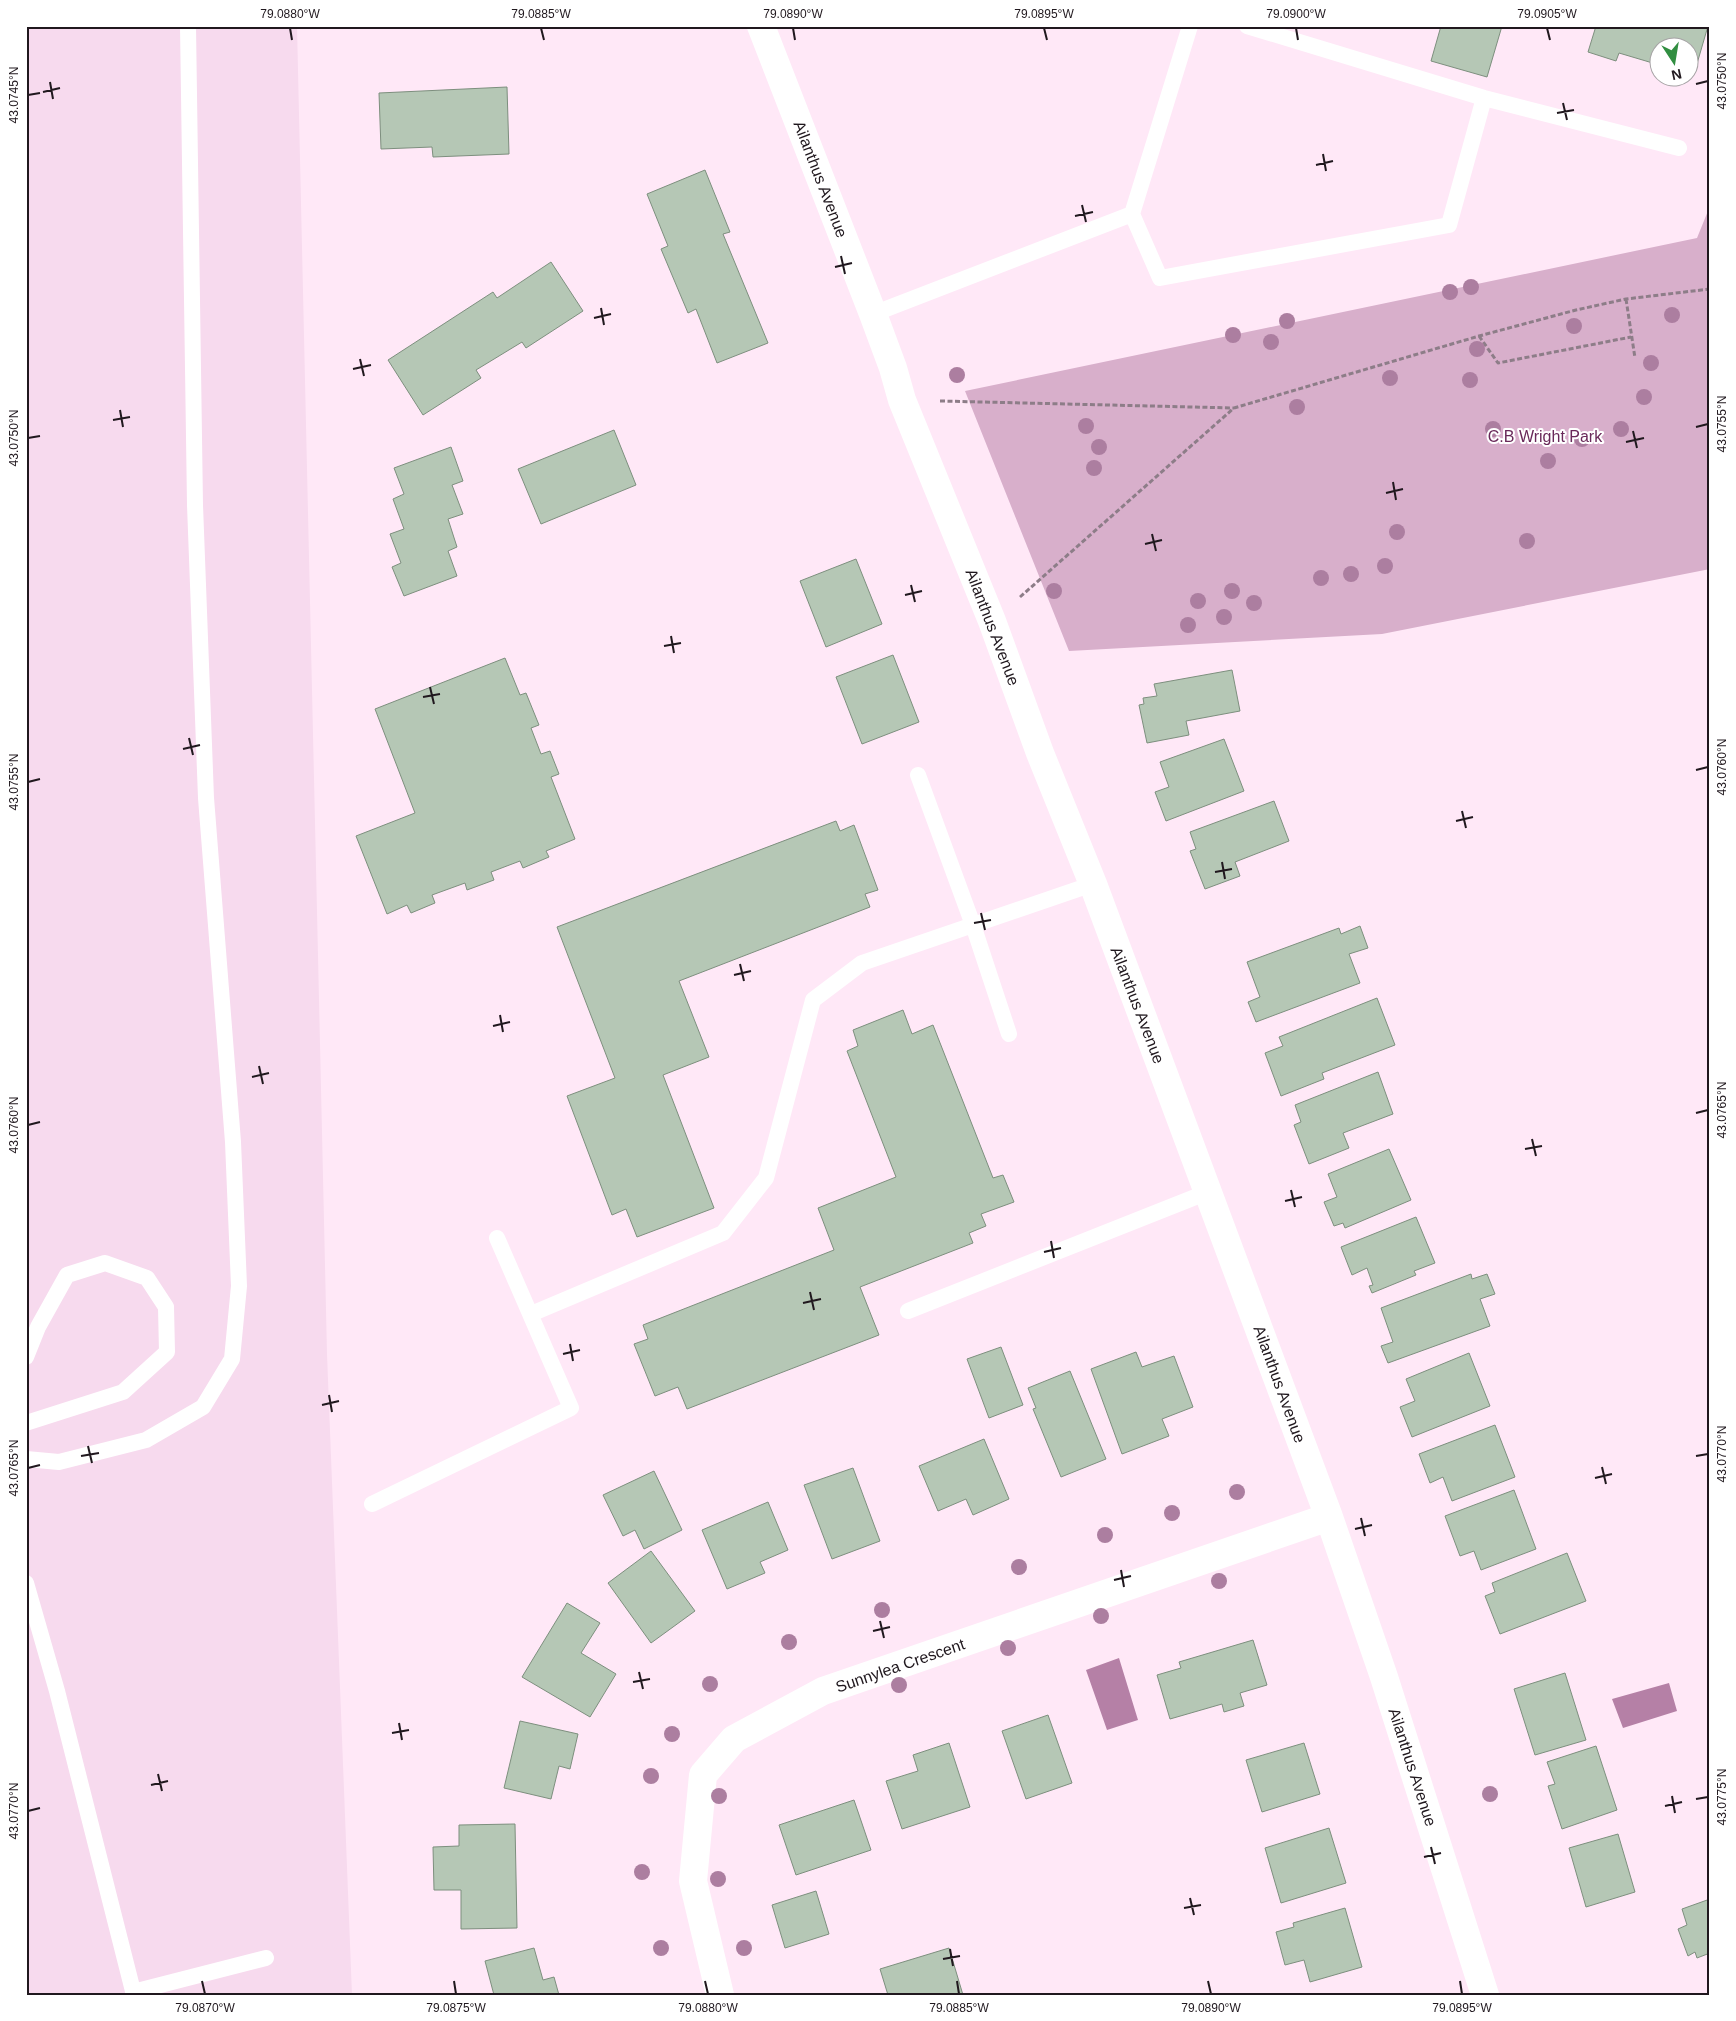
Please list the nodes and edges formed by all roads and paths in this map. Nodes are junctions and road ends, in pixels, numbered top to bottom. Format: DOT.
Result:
graph roads {
  1 [pos="188,26"];
  2 [pos="761,26"];
  3 [pos="1190,26"];
  4 [pos="1247,26"];
  5 [pos="1484,98"];
  6 [pos="1679,148"];
  7 [pos="1132,214"];
  8 [pos="1710,289"];
  9 [pos="1626,299"];
  10 [pos="873,314"];
  11 [pos="1479,336"];
  12 [pos="1631,337"];
  13 [pos="1635,358"];
  14 [pos="902,400"];
  15 [pos="1234,408"];
  16 [pos="992,621"];
  17 [pos="918,775"];
  18 [pos="1092,884"];
  19 [pos="972,925"];
  20 [pos="1009,1034"];
  21 [pos="1208,1192"];
  22 [pos="497,1238"];
  23 [pos="908,1311"];
  24 [pos="530,1314"];
  25 [pos="26,1357"];
  26 [pos="26,1423"];
  27 [pos="26,1459"];
  28 [pos="372,1504"];
  29 [pos="1329,1517"];
  30 [pos="26,1583"];
  31 [pos="266,1958"];
  32 [pos="133,1994"];
  33 [pos="720,1995"];
  34 [pos="1485,1995"];
  1 -- 27 [label="lane"];
  2 -- 10 [label="street, Ailanthus Avenue"];
  3 -- 7 [label="lane"];
  4 -- 5 [label="lane"];
  5 -- 6 [label="lane"];
  5 -- 7 [label="lane"];
  7 -- 10 [label="lane"];
  8 -- 9 [label="path"];
  9 -- 11 [label="path"];
  9 -- 12 [label="path"];
  10 -- 14 [label="street, Ailanthus Avenue"];
  11 -- 12 [label="path"];
  11 -- 15 [label="path"];
  12 -- 13 [label="path"];
  14 -- 15 [label="path"];
  14 -- 16 [label="street, Ailanthus Avenue"];
  15 -- 16 [label="path"];
  16 -- 18 [label="street, Ailanthus Avenue"];
  17 -- 19 [label="lane"];
  18 -- 19 [label="lane"];
  18 -- 21 [label="street, Ailanthus Avenue"];
  19 -- 20 [label="lane"];
  19 -- 24 [label="lane"];
  21 -- 23 [label="lane"];
  21 -- 29 [label="street, Ailanthus Avenue"];
  22 -- 24 [label="lane"];
  24 -- 28 [label="lane"];
  25 -- 26 [label="lane"];
  29 -- 33 [label="street, Sunnylea Crescent"];
  29 -- 34 [label="street, Ailanthus Avenue"];
  30 -- 32 [label="lane"];
  31 -- 32 [label="lane"];
}
